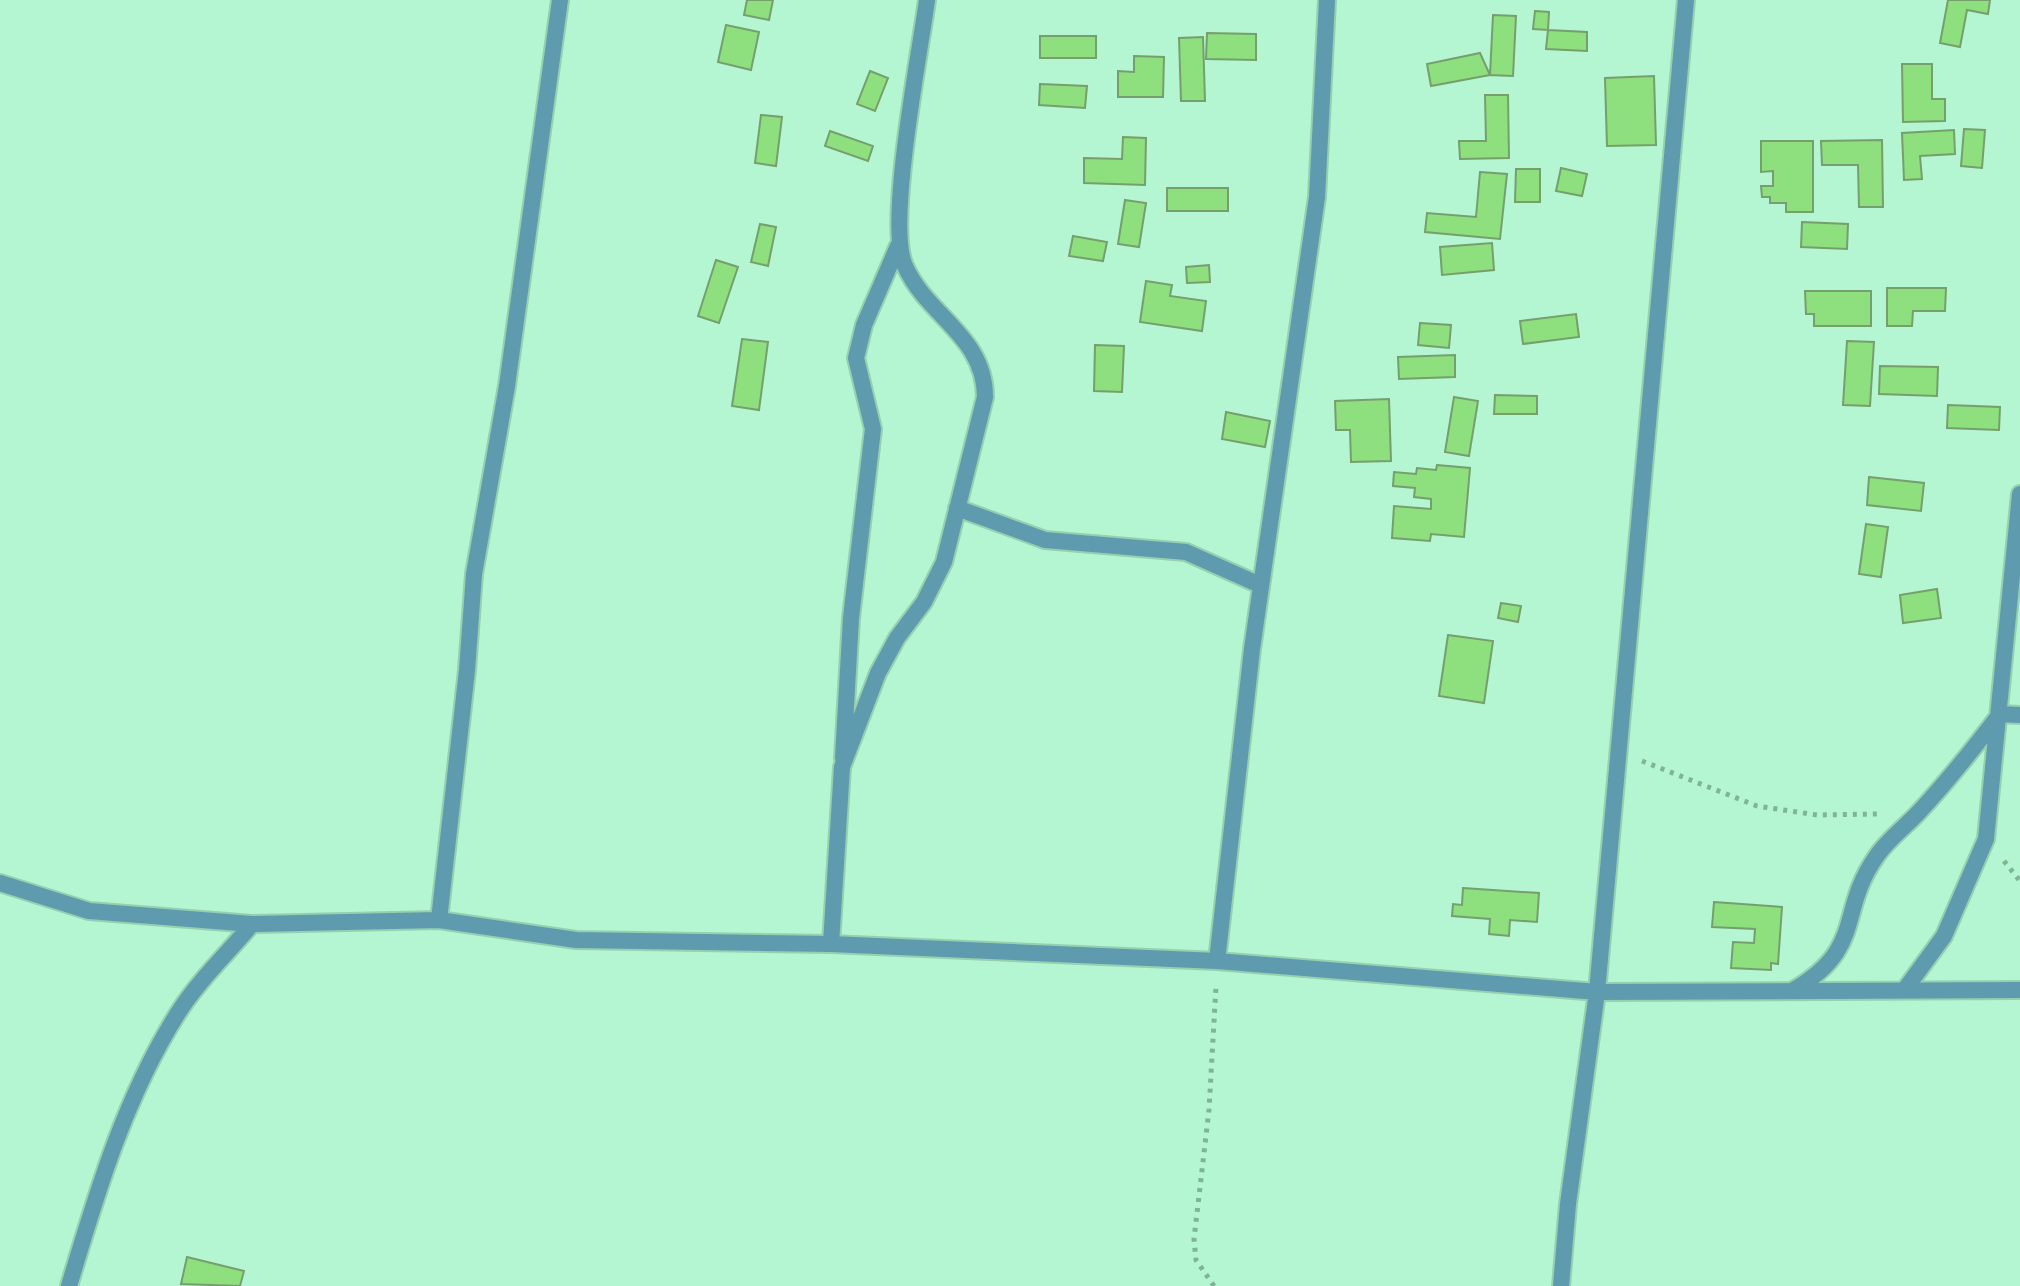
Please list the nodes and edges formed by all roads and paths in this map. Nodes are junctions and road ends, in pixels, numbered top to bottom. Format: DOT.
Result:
graph roads {
  1 [pos="560,0"];
  2 [pos="927,0"];
  3 [pos="1327,0"];
  4 [pos="1686,0"];
  5 [pos="898,246"];
  6 [pos="2020,494"];
  7 [pos="957,508"];
  8 [pos="2019,511"];
  9 [pos="1260,585"];
  10 [pos="2000,714"];
  11 [pos="2020,715"];
  12 [pos="1618,753"];
  13 [pos="842,767"];
  14 [pos="1915,816"];
  15 [pos="0,883"];
  16 [pos="439,920"];
  17 [pos="252,924"];
  18 [pos="831,944"];
  19 [pos="1217,961"];
  20 [pos="1906,988"];
  21 [pos="2020,990"];
  22 [pos="1597,992"];
  23 [pos="1790,992"];
  24 [pos="69,1286"];
  25 [pos="1214,1286"];
  26 [pos="1561,1286"];
  1 -- 16 [label="street"];
  2 -- 5 [label="street"];
  3 -- 9 [label="street"];
  4 -- 12 [label="street"];
  5 -- 7 [label="street"];
  5 -- 13 [label="street"];
  6 -- 8 [label="street"];
  7 -- 9 [label="street"];
  7 -- 13 [label="street"];
  8 -- 10 [label="street"];
  9 -- 19 [label="street"];
  10 -- 11 [label="street"];
  10 -- 14 [label="street"];
  10 -- 20 [label="street"];
  12 -- 14 [label="path"];
  12 -- 22 [label="street"];
  13 -- 18 [label="street"];
  14 -- 23 [label="street"];
  15 -- 17 [label="street"];
  16 -- 17 [label="street"];
  16 -- 18 [label="street"];
  17 -- 24 [label="street"];
  18 -- 19 [label="street"];
  19 -- 22 [label="street"];
  19 -- 25 [label="path"];
  20 -- 21 [label="street"];
  20 -- 23 [label="street"];
  22 -- 23 [label="street"];
  22 -- 26 [label="street"];
}
